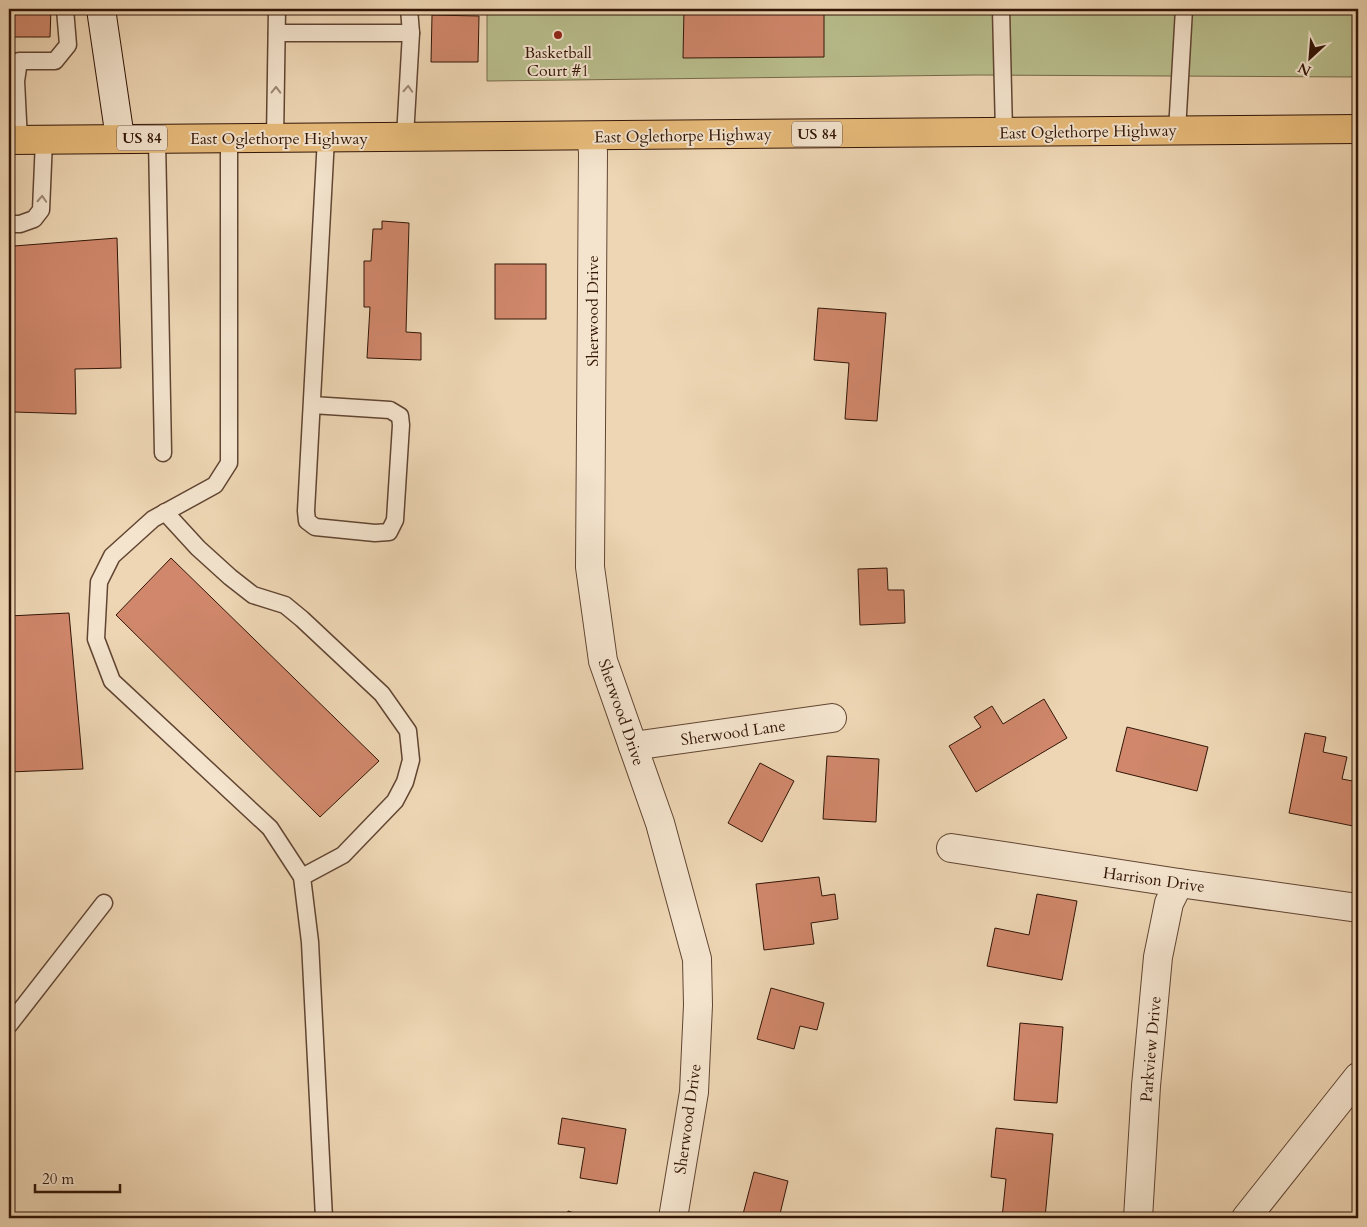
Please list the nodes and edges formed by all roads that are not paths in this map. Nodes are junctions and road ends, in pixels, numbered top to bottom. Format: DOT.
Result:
graph roads {
  1 [pos="65,9"];
  2 [pos="101,9"];
  3 [pos="277,9"];
  4 [pos="409,9"];
  5 [pos="1001,9"];
  6 [pos="1184,9"];
  7 [pos="277,33"];
  8 [pos="411,33"];
  9 [pos="14,60"];
  10 [pos="1358,129"];
  11 [pos="1177,130"];
  12 [pos="1004,132"];
  13 [pos="591,136"];
  14 [pos="405,137"];
  15 [pos="120,138"];
  16 [pos="157,138"];
  17 [pos="229,138"];
  18 [pos="326,138"];
  19 [pos="275,139"];
  20 [pos="24,140"];
  21 [pos="9,224"];
  22 [pos="312,405"];
  23 [pos="163,453"];
  24 [pos="165,512"];
  25 [pos="832,718"];
  26 [pos="633,746"];
  27 [pos="951,848"];
  28 [pos="302,877"];
  29 [pos="1179,883"];
  30 [pos="104,903"];
  31 [pos="1358,908"];
  32 [pos="9,1025"];
  33 [pos="1358,1077"];
  34 [pos="324,1218"];
  35 [pos="673,1218"];
  36 [pos="1138,1218"];
  37 [pos="1246,1218"];
  1 -- 9 [label="lane"];
  2 -- 15 [label="street"];
  3 -- 7 [label="lane"];
  4 -- 8 [label="lane"];
  5 -- 12 [label="lane"];
  6 -- 11 [label="lane"];
  7 -- 8 [label="lane"];
  19 -- 7 [label="lane, one-way"];
  14 -- 8 [label="lane, one-way"];
  9 -- 20 [label="lane"];
  10 -- 11 [label="highway, East Oglethorpe Highway / US 84"];
  11 -- 12 [label="highway, East Oglethorpe Highway / US 84"];
  12 -- 13 [label="highway, East Oglethorpe Highway / US 84"];
  13 -- 14 [label="highway, East Oglethorpe Highway / US 84"];
  13 -- 26 [label="street, Sherwood Drive"];
  14 -- 18 [label="highway, East Oglethorpe Highway / US 84"];
  15 -- 16 [label="highway, East Oglethorpe Highway / US 84"];
  15 -- 20 [label="highway, East Oglethorpe Highway / US 84"];
  16 -- 17 [label="highway, East Oglethorpe Highway / US 84"];
  16 -- 23 [label="lane"];
  17 -- 19 [label="highway, East Oglethorpe Highway / US 84"];
  17 -- 24 [label="lane"];
  18 -- 19 [label="highway, East Oglethorpe Highway / US 84"];
  18 -- 22 [label="lane"];
  21 -- 20 [label="lane, one-way"];
  22 -- 22 [label="lane"];
  24 -- 28 [label="lane"];
  24 -- 28 [label="lane"];
  25 -- 26 [label="street, Sherwood Lane"];
  26 -- 35 [label="street, Sherwood Drive"];
  27 -- 29 [label="street, Harrison Drive"];
  28 -- 34 [label="lane"];
  29 -- 31 [label="street, Harrison Drive"];
  29 -- 36 [label="street, Parkview Drive"];
  30 -- 32 [label="lane"];
  33 -- 37 [label="street"];
}
